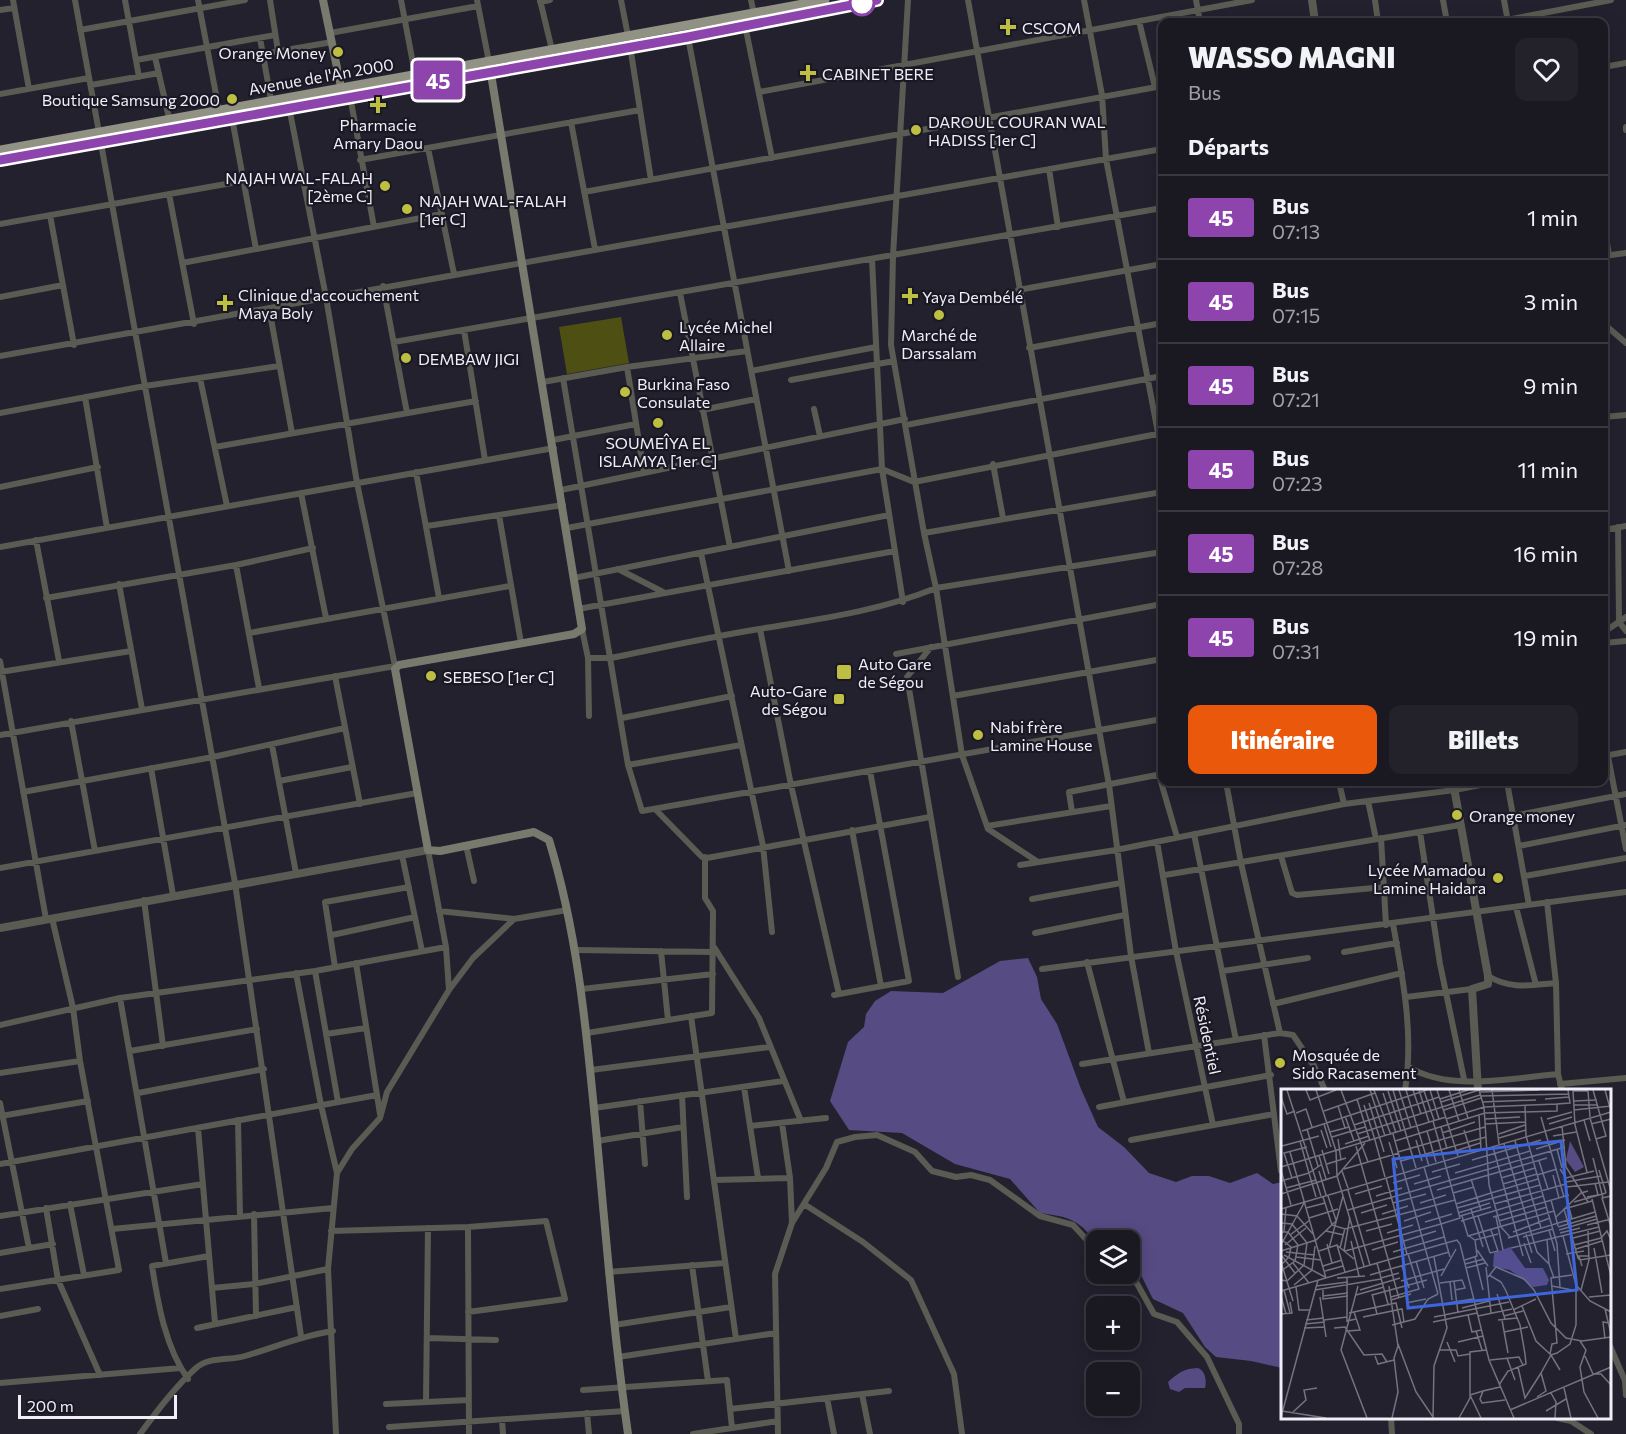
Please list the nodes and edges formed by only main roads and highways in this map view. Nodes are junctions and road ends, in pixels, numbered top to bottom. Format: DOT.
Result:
graph roads {
  1 [pos="322,0"];
  2 [pos="825,0"];
  3 [pos="877,0"];
  4 [pos="629,41"];
  5 [pos="490,66"];
  6 [pos="341,87"];
  7 [pos="337,98"];
  8 [pos="99,136"];
  9 [pos="0,150"];
  10 [pos="0,160"];
  11 [pos="628,1434"];
  1 -- 6 [label="main road"];
  2 -- 4 [label="main road, Avenue de l'An 2000"];
  3 -- 4 [label="main road, Avenue de l'An 2000"];
  4 -- 5 [label="main road, Avenue de l'An 2000"];
  4 -- 5 [label="main road, Avenue de l'An 2000"];
  5 -- 6 [label="main road, Avenue de l'An 2000"];
  5 -- 7 [label="main road, Avenue de l'An 2000"];
  5 -- 11 [label="main road"];
  6 -- 7 [label="main road"];
  6 -- 8 [label="main road, Avenue de l'An 2000"];
  7 -- 8 [label="main road, Avenue de l'An 2000"];
  8 -- 9 [label="main road, Avenue de l'An 2000"];
  8 -- 10 [label="main road, Avenue de l'An 2000"];
}
